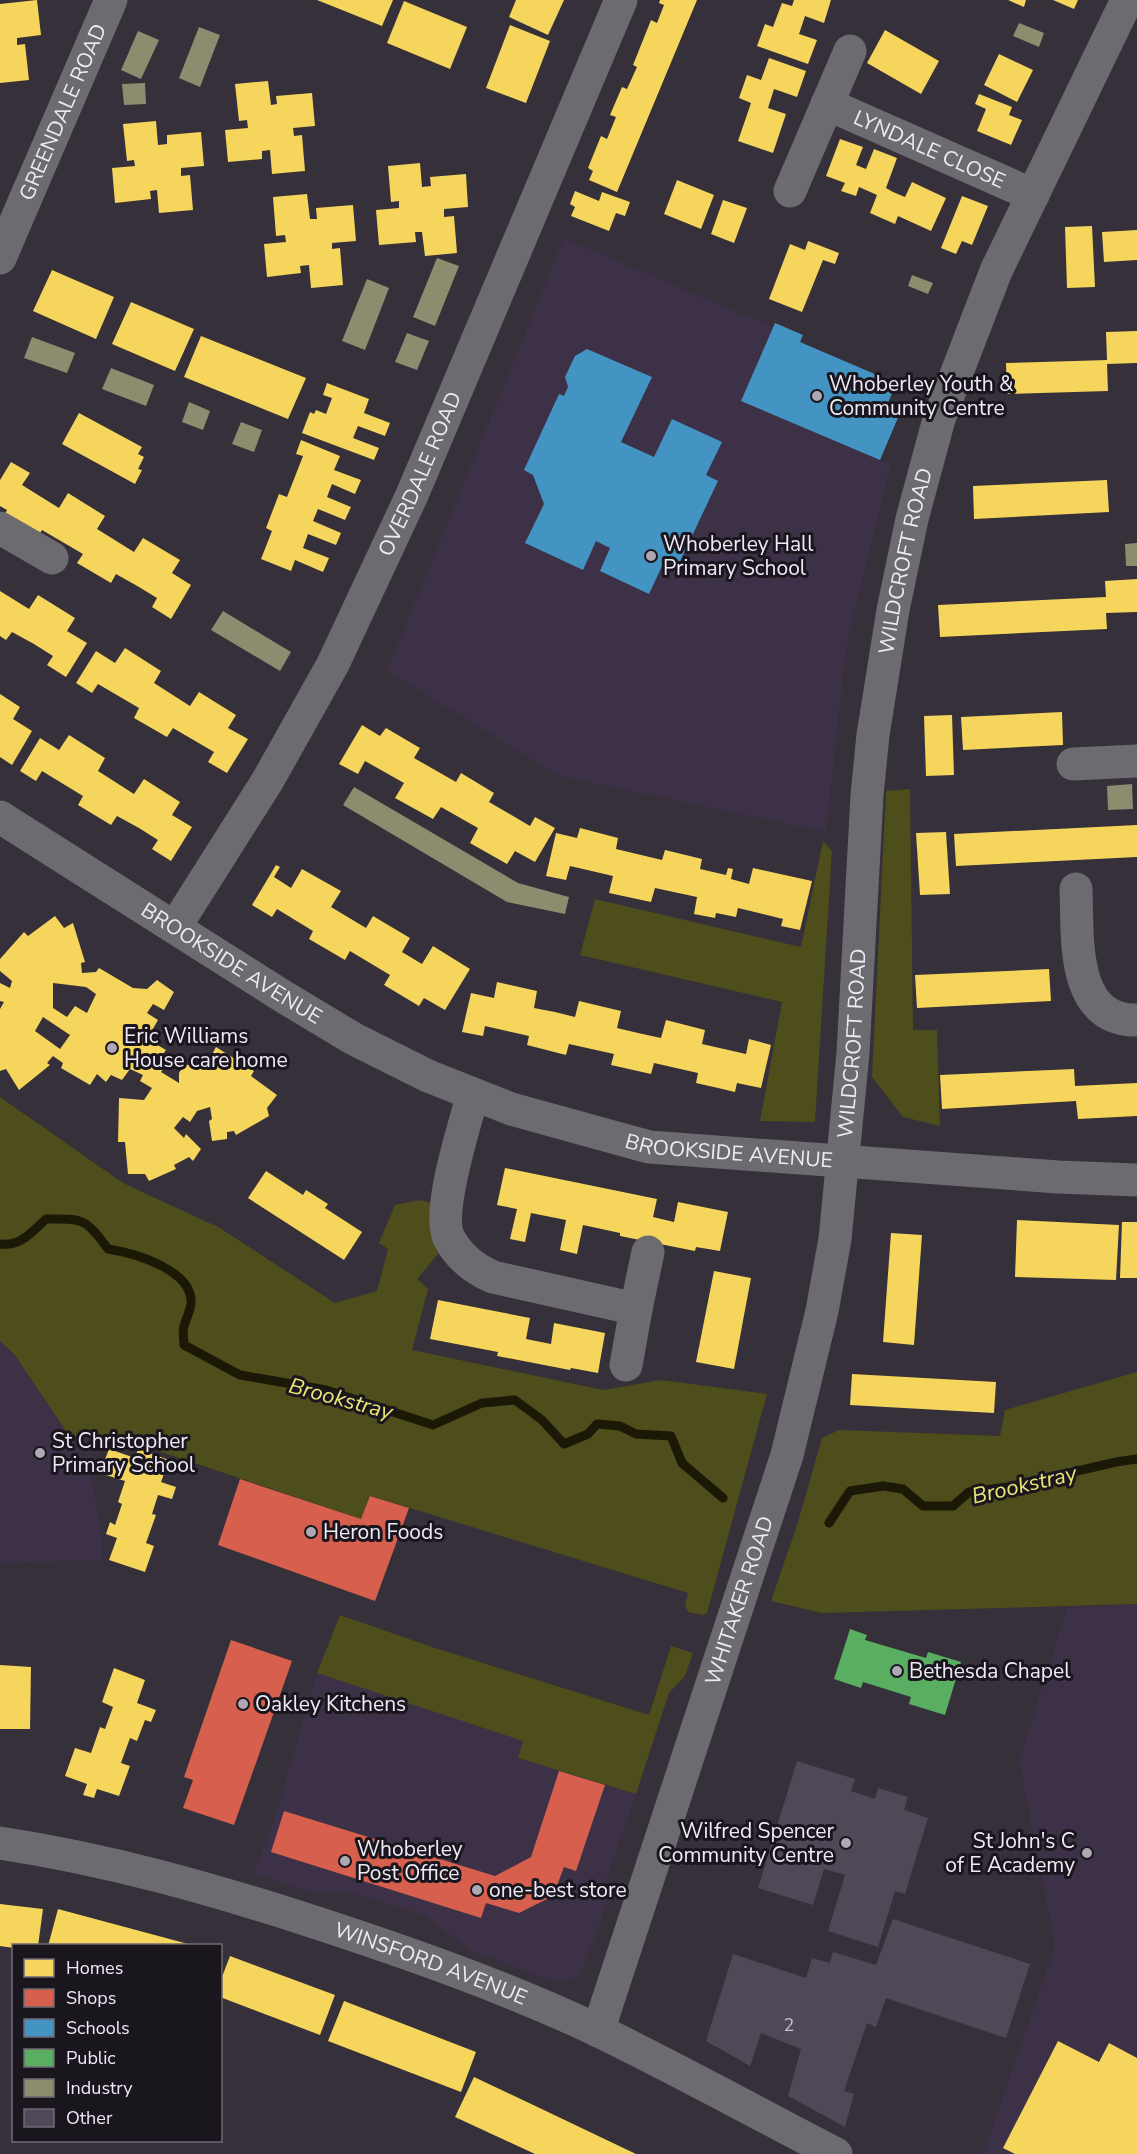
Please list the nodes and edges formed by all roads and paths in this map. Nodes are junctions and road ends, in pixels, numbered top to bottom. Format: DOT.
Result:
graph roads {
  1 [pos="111,0"];
  2 [pos="621,0"];
  3 [pos="1127,0"];
  4 [pos="850,51"];
  5 [pos="827,104"];
  6 [pos="790,191"];
  7 [pos="1032,195"];
  8 [pos="0,258"];
  9 [pos="0,528"];
  10 [pos="52,558"];
  11 [pos="1137,761"];
  12 [pos="1073,764"];
  13 [pos="0,817"];
  14 [pos="1076,889"];
  15 [pos="175,927"];
  16 [pos="1137,1020"];
  17 [pos="473,1094"];
  18 [pos="843,1160"];
  19 [pos="1137,1180"];
  20 [pos="648,1252"];
  21 [pos="636,1309"];
  22 [pos="626,1365"];
  23 [pos="0,1843"];
  24 [pos="598,2031"];
  25 [pos="836,2154"];
  1 -- 8 [label="street, GREENDALE ROAD"];
  2 -- 15 [label="street, OVERDALE ROAD"];
  3 -- 7 [label="street, WILDCROFT ROAD"];
  4 -- 5 [label="street, LYNDALE CLOSE"];
  5 -- 6 [label="street, LYNDALE CLOSE"];
  5 -- 7 [label="street, LYNDALE CLOSE"];
  7 -- 18 [label="street, WILDCROFT ROAD"];
  9 -- 10 [label="street"];
  11 -- 12 [label="street"];
  13 -- 15 [label="street, BROOKSIDE AVENUE"];
  14 -- 16 [label="street"];
  15 -- 17 [label="street, BROOKSIDE AVENUE"];
  17 -- 18 [label="street, BROOKSIDE AVENUE"];
  17 -- 21 [label="street"];
  18 -- 19 [label="street, BROOKSIDE AVENUE"];
  18 -- 24 [label="street, WHITAKER ROAD"];
  20 -- 21 [label="street"];
  21 -- 22 [label="street"];
  23 -- 24 [label="street, WINSFORD AVENUE"];
  24 -- 25 [label="street, WINSFORD AVENUE"];
}
